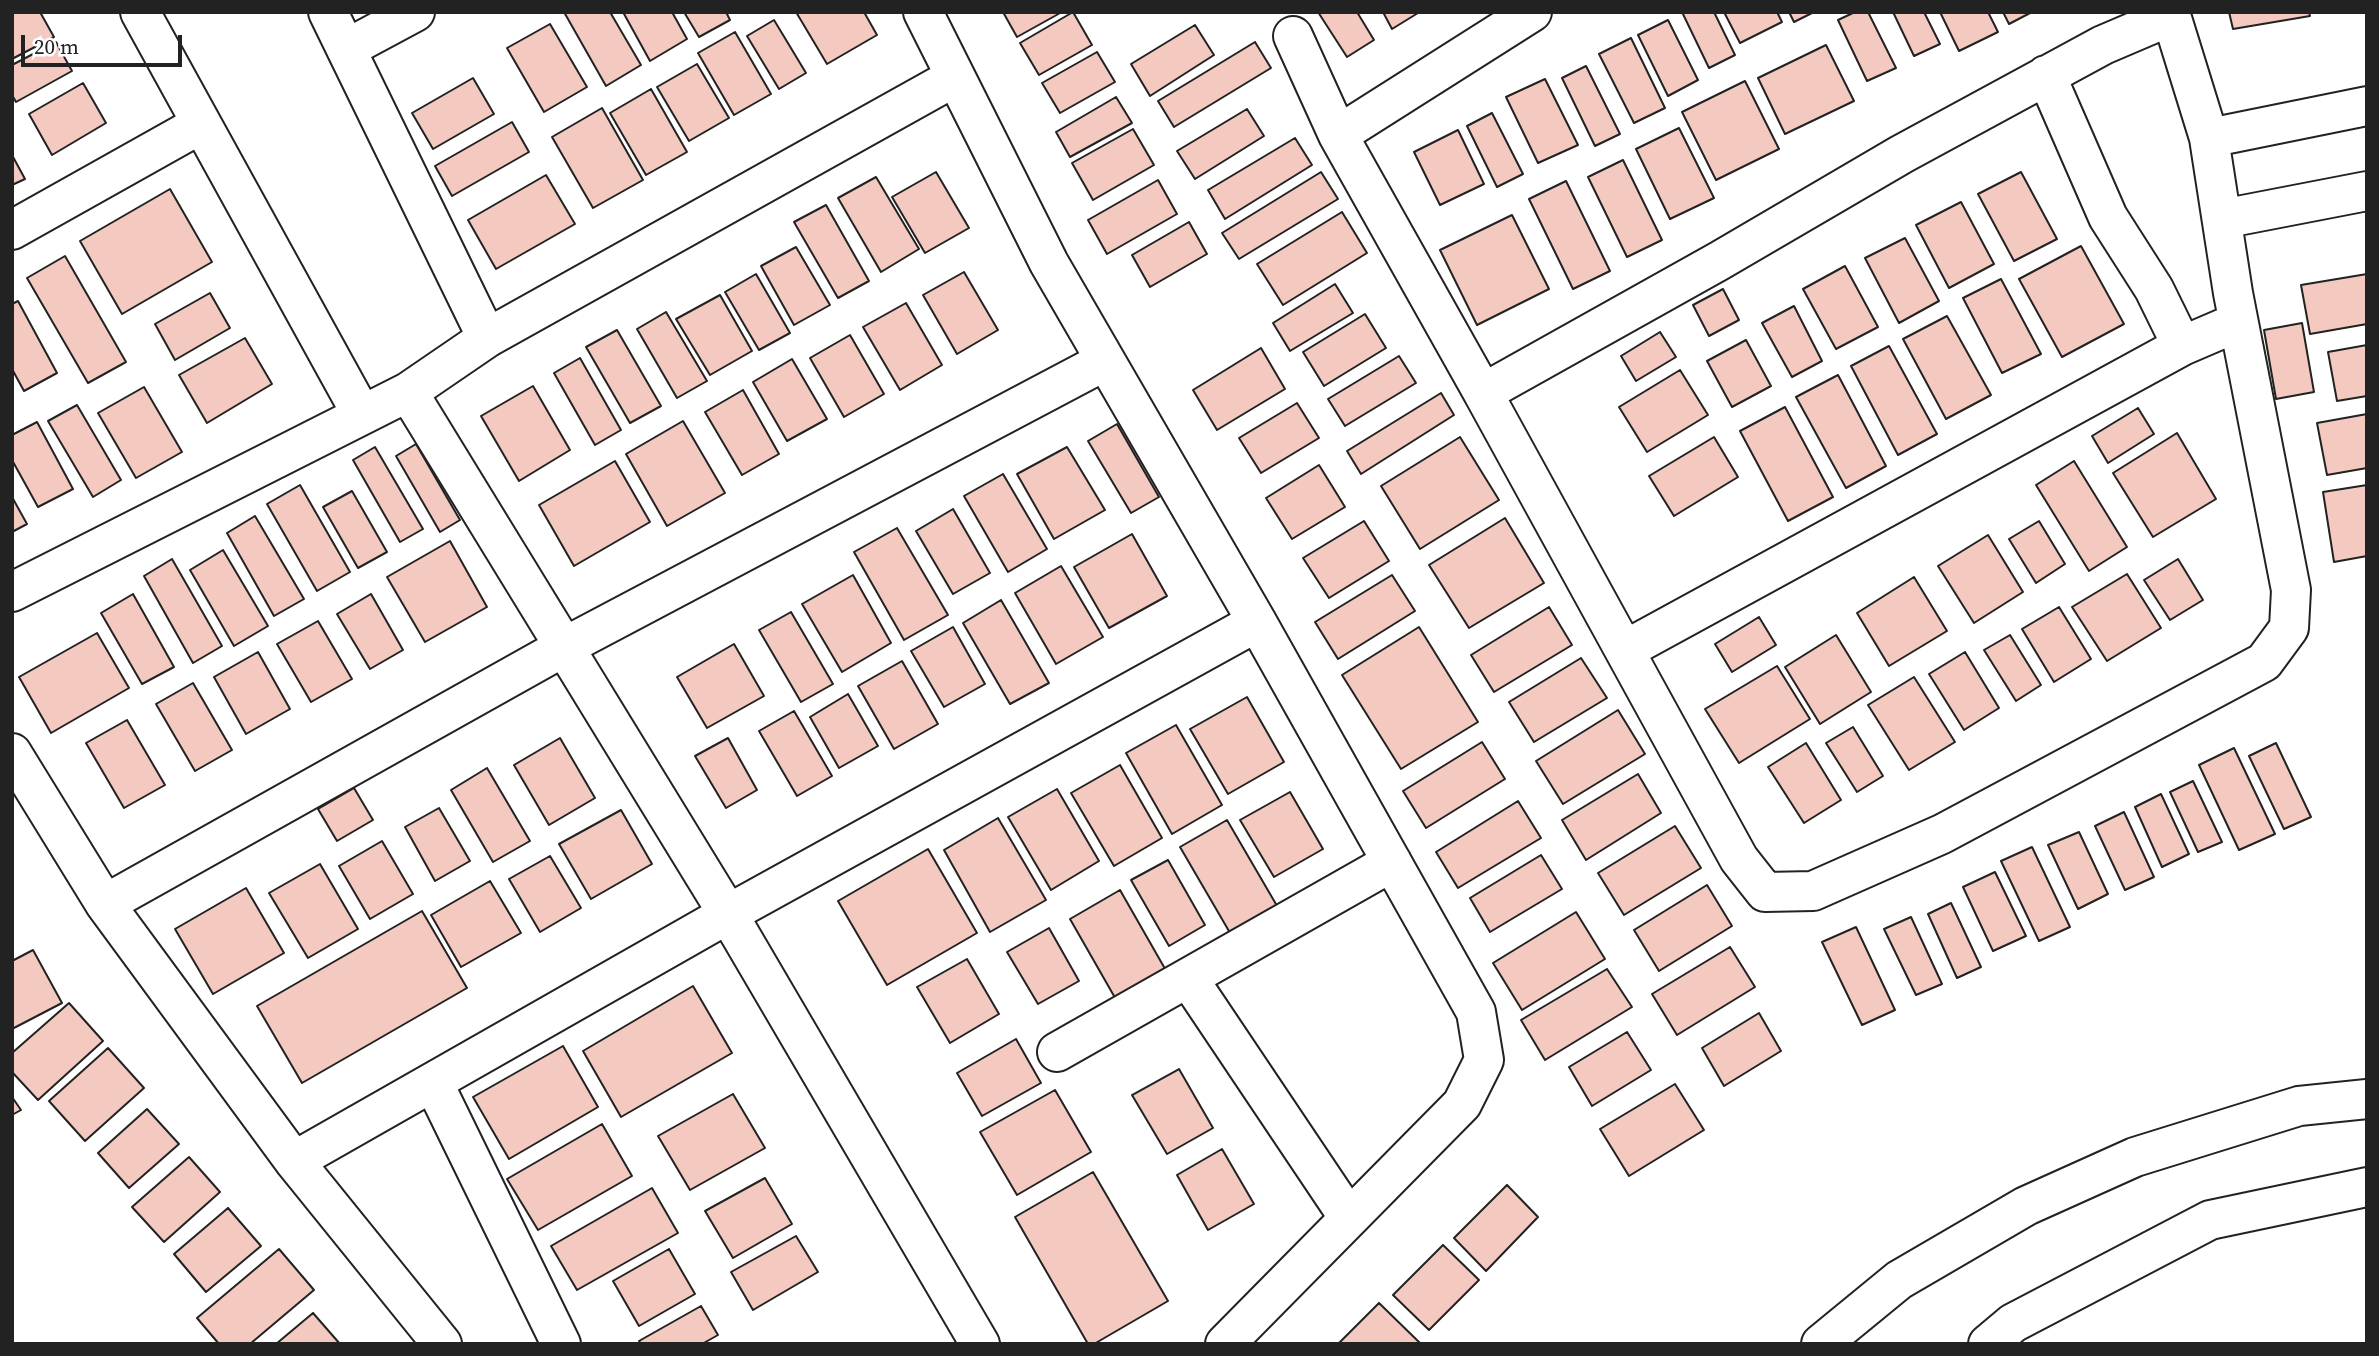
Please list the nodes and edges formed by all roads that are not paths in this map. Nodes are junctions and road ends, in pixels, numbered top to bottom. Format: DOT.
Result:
graph roads {
  1 [pos="141,12"];
  2 [pos="328,12"];
  3 [pos="415,12"];
  4 [pos="923,12"];
  5 [pos="1532,12"];
  6 [pos="2170,14"];
  7 [pos="1293,36"];
  8 [pos="346,49"];
  9 [pos="2046,75"];
  10 [pos="955,77"];
  11 [pos="2367,106"];
  12 [pos="201,124"];
  13 [pos="1338,135"];
  14 [pos="2209,138"];
  15 [pos="2367,191"];
  16 [pos="2222,219"];
  17 [pos="12,230"];
  18 [pos="2238,322"];
  19 [pos="488,338"];
  20 [pos="2182,346"];
  21 [pos="1105,361"];
  22 [pos="408,392"];
  23 [pos="1483,393"];
  24 [pos="362,415"];
  25 [pos="12,592"];
  26 [pos="1256,622"];
  27 [pos="564,647"];
  28 [pos="1625,650"];
  29 [pos="12,754"];
  30 [pos="1392,862"];
  31 [pos="105,904"];
  32 [pos="728,914"];
  33 [pos="1188,978"];
  34 [pos="1057,1052"];
  35 [pos="433,1082"];
  36 [pos="2367,1099"];
  37 [pos="294,1161"];
  38 [pos="2367,1187"];
  39 [pos="1349,1218"];
  40 [pos="442,1344"];
  41 [pos="561,1344"];
  42 [pos="980,1344"];
  43 [pos="1225,1344"];
  44 [pos="1821,1344"];
  45 [pos="1988,1344"];
  1 -- 12 [label="street"];
  2 -- 8 [label="street"];
  3 -- 8 [label="street"];
  4 -- 10 [label="street"];
  5 -- 13 [label="street"];
  6 -- 9 [label="street"];
  6 -- 14 [label="street"];
  7 -- 13 [label="street"];
  8 -- 19 [label="street"];
  9 -- 20 [label="street"];
  9 -- 23 [label="street"];
  10 -- 19 [label="street"];
  10 -- 21 [label="street"];
  11 -- 14 [label="street"];
  12 -- 17 [label="street"];
  12 -- 24 [label="street"];
  13 -- 23 [label="street"];
  14 -- 16 [label="street"];
  15 -- 16 [label="street"];
  16 -- 18 [label="street"];
  18 -- 20 [label="street"];
  18 -- 28 [label="street"];
  19 -- 22 [label="street"];
  20 -- 28 [label="street"];
  21 -- 26 [label="street"];
  21 -- 27 [label="street"];
  22 -- 24 [label="street"];
  22 -- 27 [label="street"];
  23 -- 28 [label="street"];
  24 -- 25 [label="street"];
  26 -- 30 [label="street"];
  26 -- 32 [label="street"];
  27 -- 31 [label="street"];
  27 -- 32 [label="street"];
  29 -- 31 [label="street"];
  30 -- 33 [label="street"];
  30 -- 39 [label="street"];
  31 -- 37 [label="street"];
  32 -- 35 [label="street"];
  32 -- 42 [label="street"];
  33 -- 34 [label="street"];
  33 -- 39 [label="street"];
  35 -- 37 [label="street"];
  35 -- 41 [label="street"];
  36 -- 44 [label="street"];
  37 -- 40 [label="street"];
  38 -- 45 [label="street"];
  39 -- 43 [label="street"];
}
